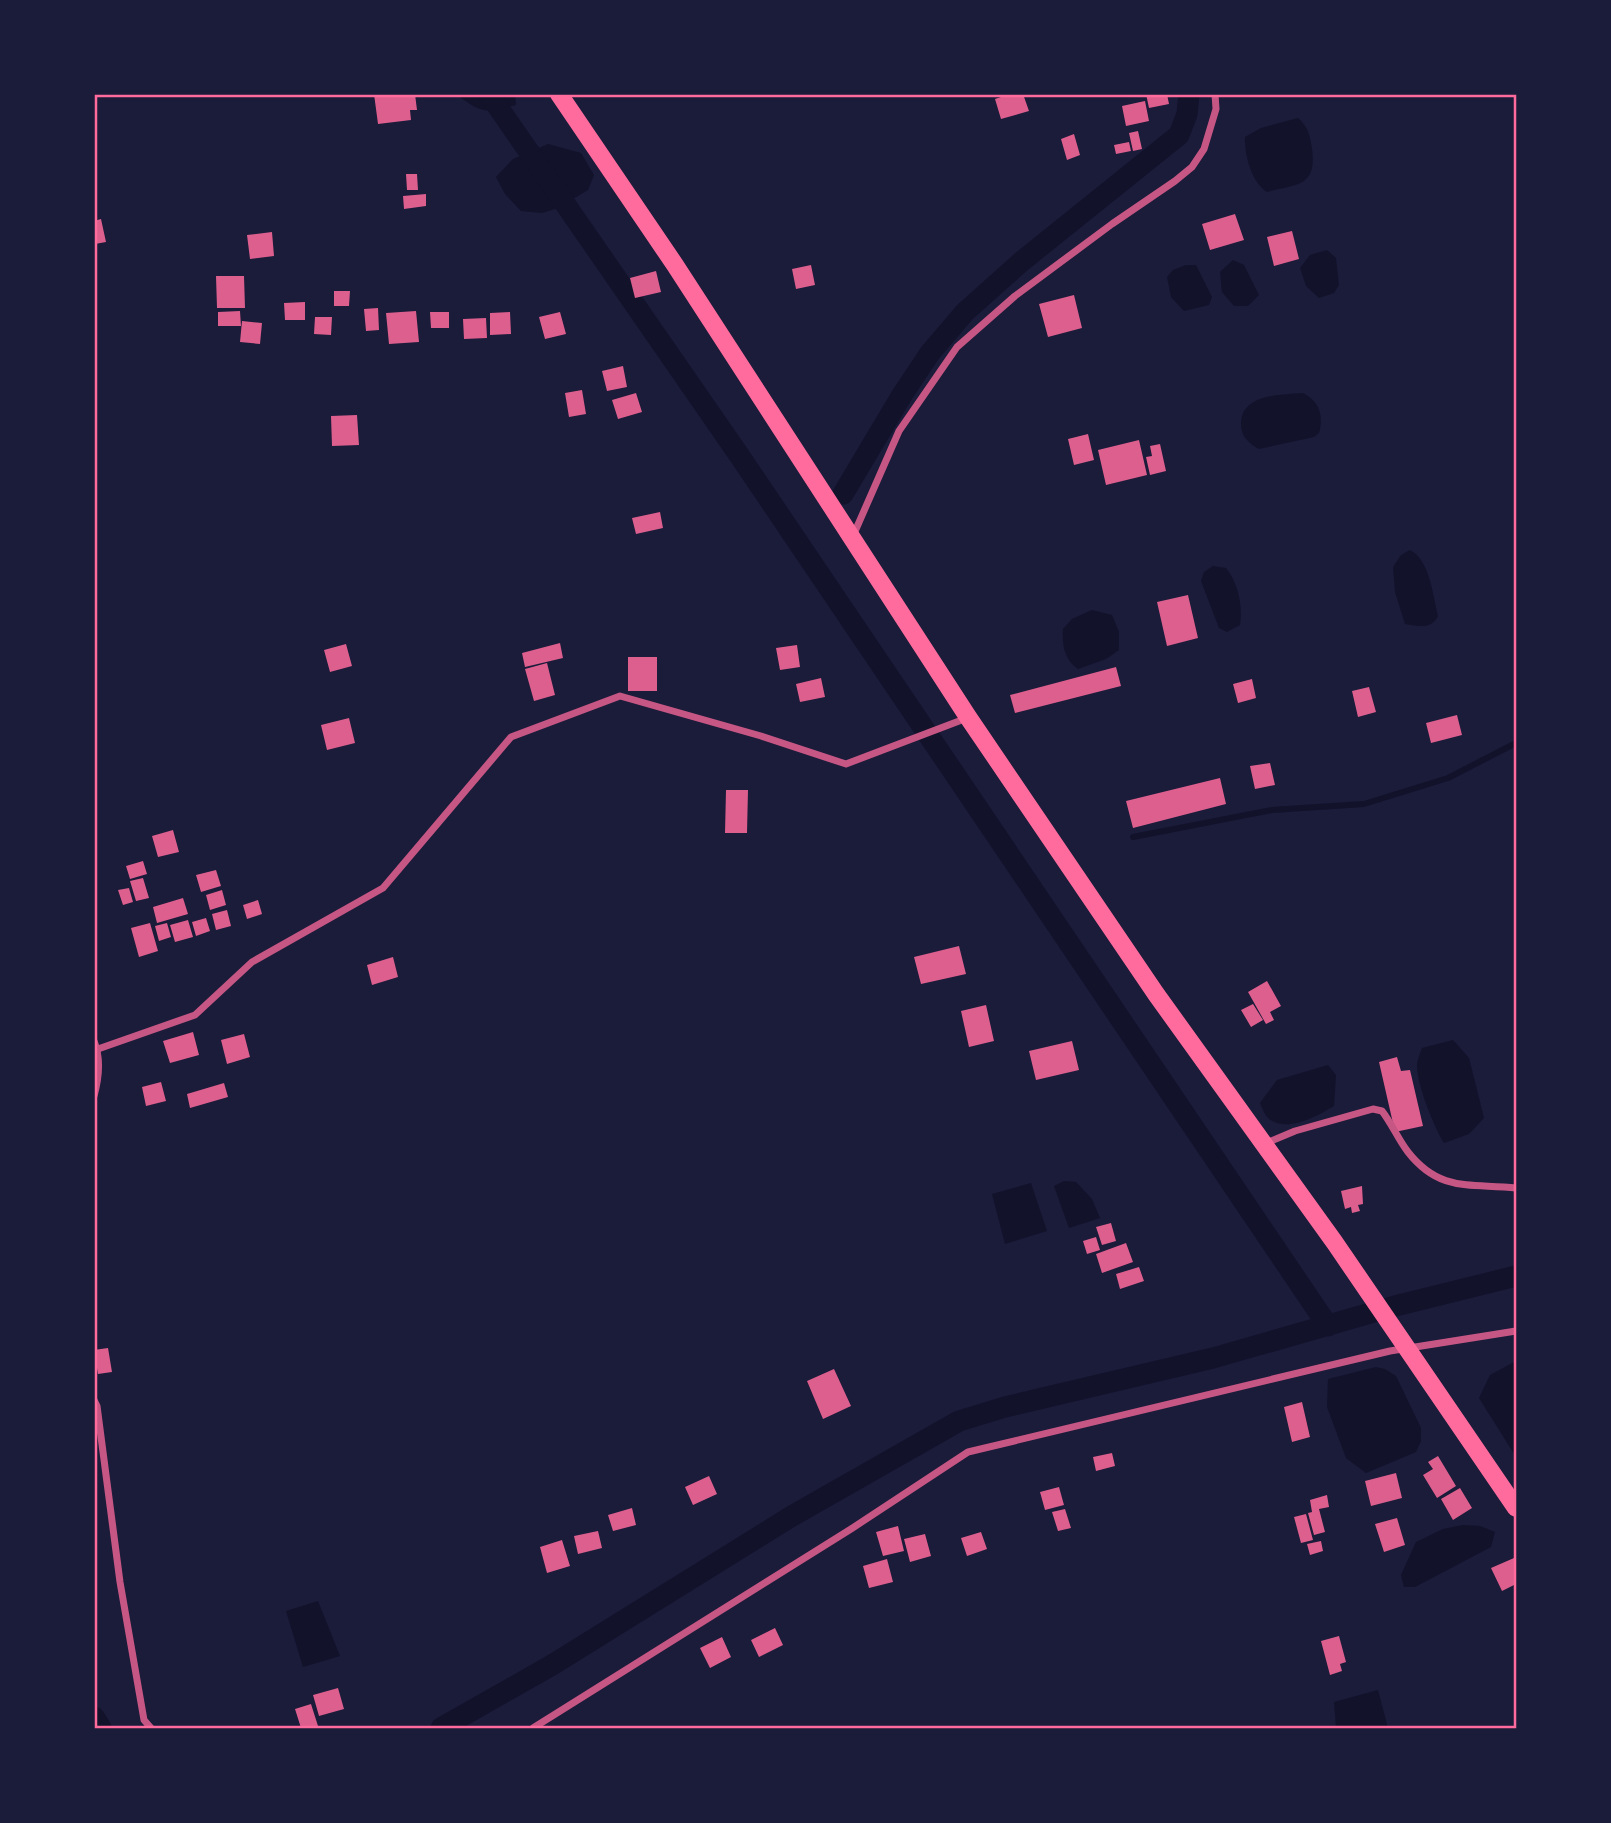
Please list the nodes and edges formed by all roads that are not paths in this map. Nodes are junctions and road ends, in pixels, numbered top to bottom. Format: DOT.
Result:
graph roads {
  1 [pos="559,94"];
  2 [pos="1214,94"];
  3 [pos="853,537"];
  4 [pos="968,717"];
  5 [pos="94,1041"];
  6 [pos="98,1049"];
  7 [pos="94,1096"];
  8 [pos="1264,1144"];
  9 [pos="1517,1188"];
  10 [pos="1517,1331"];
  11 [pos="94,1400"];
  12 [pos="1517,1508"];
  13 [pos="151,1728"];
  14 [pos="533,1728"];
  1 -- 3 [label="main road"];
  2 -- 3 [label="street"];
  3 -- 4 [label="main road"];
  4 -- 6 [label="street"];
  4 -- 8 [label="main road"];
  5 -- 6 [label="street"];
  6 -- 7 [label="street"];
  8 -- 9 [label="street"];
  8 -- 12 [label="main road"];
  10 -- 14 [label="street"];
  11 -- 13 [label="street"];
}
